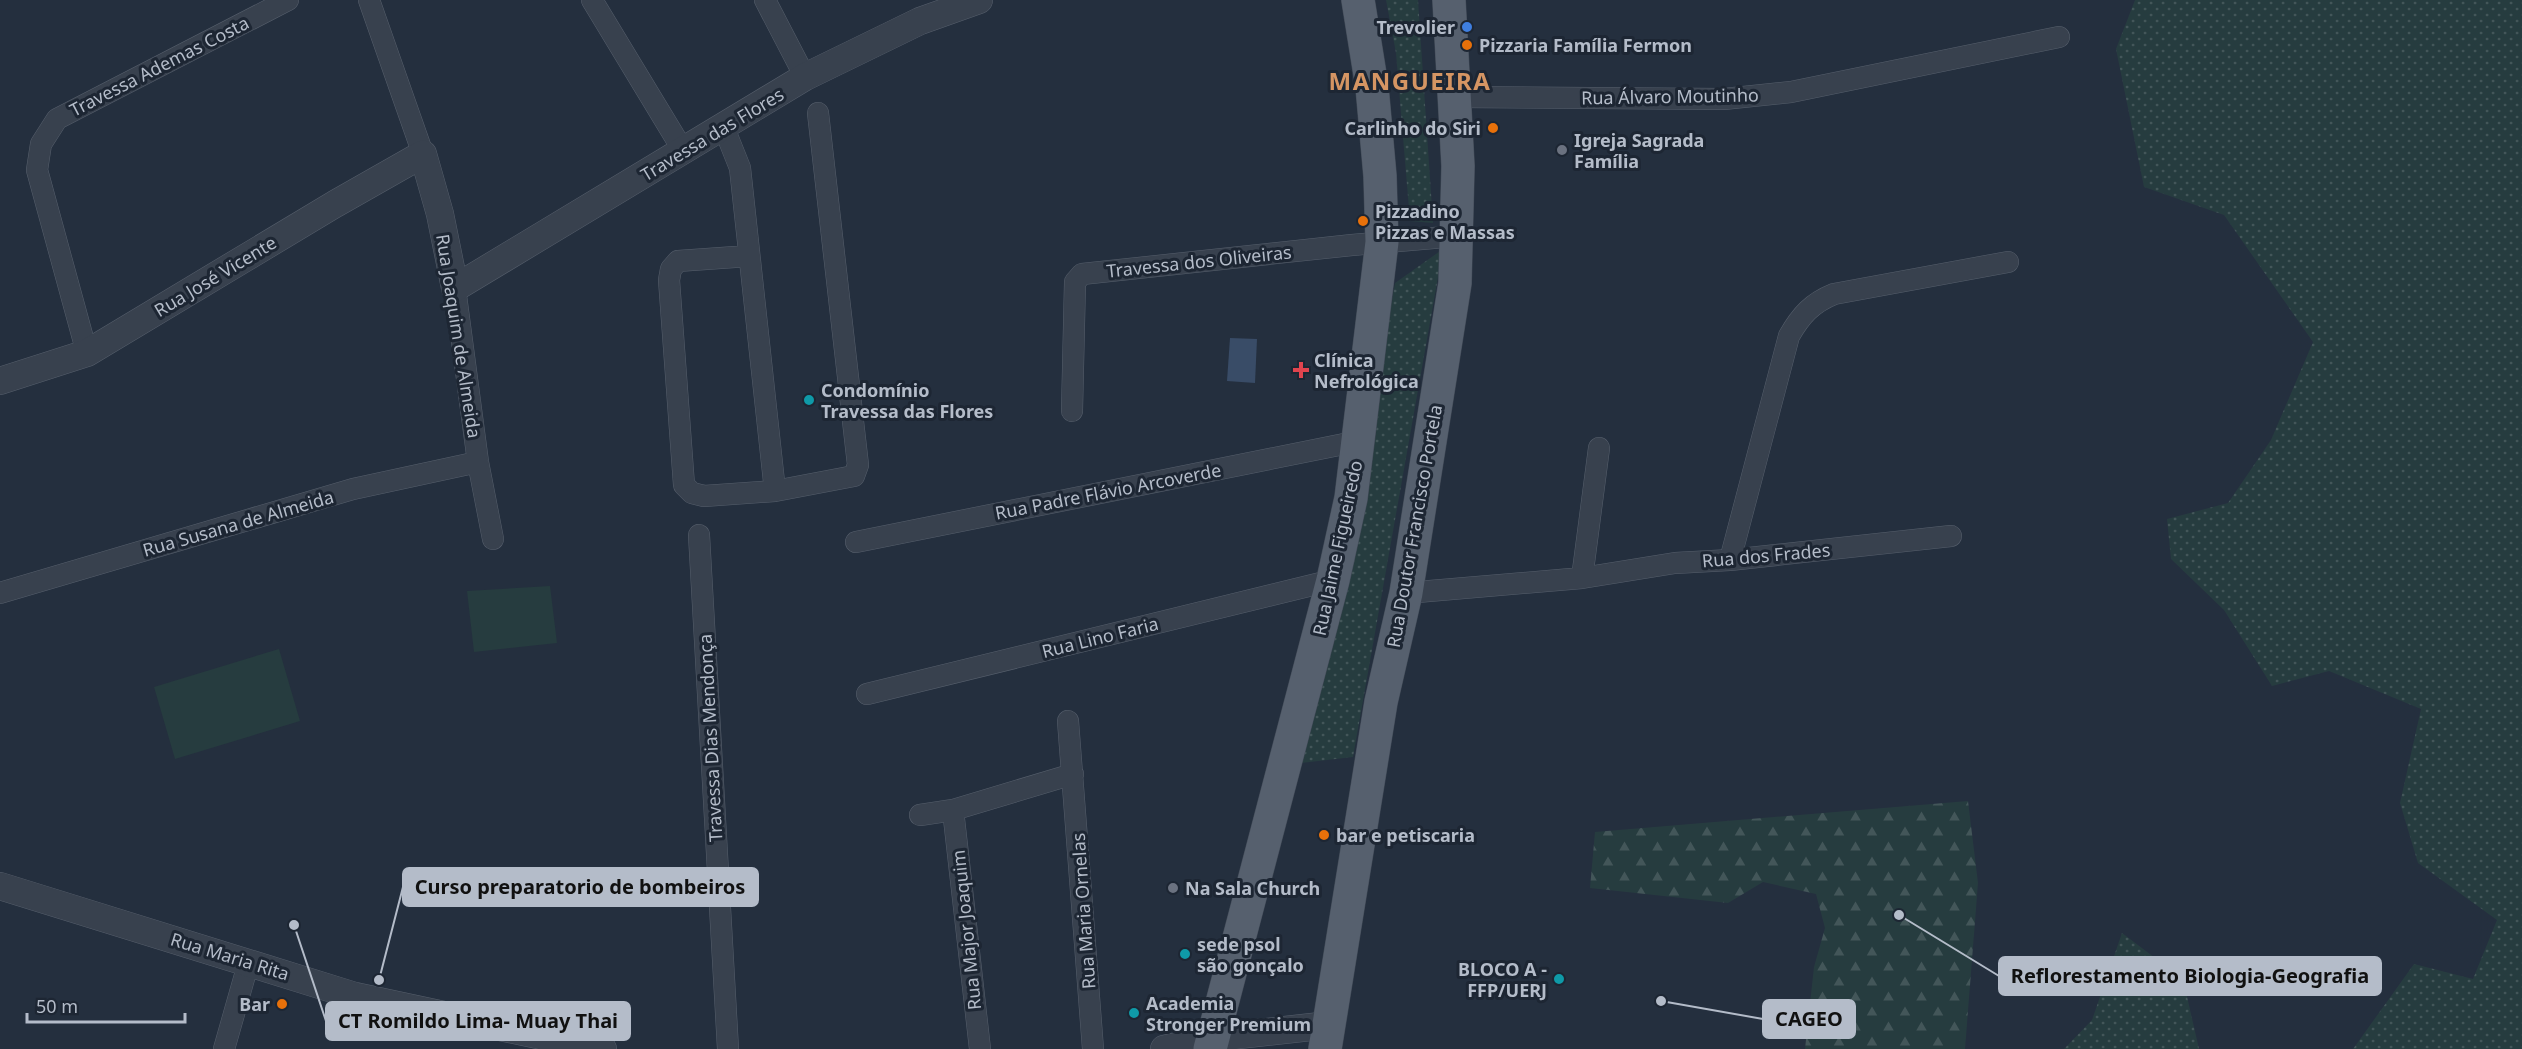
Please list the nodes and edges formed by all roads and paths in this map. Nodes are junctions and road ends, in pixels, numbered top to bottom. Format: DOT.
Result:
graph roads {
  1 [pos="288,0"];
  2 [pos="369,0"];
  3 [pos="592,0"];
  4 [pos="765,0"];
  5 [pos="1358,0"];
  6 [pos="1449,0"];
  7 [pos="966,2"];
  8 [pos="2059,37"];
  9 [pos="806,77"];
  10 [pos="1455,97"];
  11 [pos="818,113"];
  12 [pos="724,128"];
  13 [pos="684,152"];
  14 [pos="423,154"];
  15 [pos="1457,236"];
  16 [pos="1382,242"];
  17 [pos="749,256"];
  18 [pos="2008,262"];
  19 [pos="455,288"];
  20 [pos="87,353"];
  21 [pos="0,381"];
  22 [pos="1072,411"];
  23 [pos="1359,441"];
  24 [pos="1599,448"];
  25 [pos="478,462"];
  26 [pos="775,491"];
  27 [pos="699,535"];
  28 [pos="1952,537"];
  29 [pos="493,539"];
  30 [pos="856,542"];
  31 [pos="1730,560"];
  32 [pos="1582,578"];
  33 [pos="1333,580"];
  34 [pos="0,593"];
  35 [pos="1406,593"];
  36 [pos="867,694"];
  37 [pos="1068,721"];
  38 [pos="1073,774"];
  39 [pos="953,810"];
  40 [pos="920,815"];
  41 [pos="0,886"];
  42 [pos="249,961"];
  43 [pos="1327,1037"];
  44 [pos="1211,1044"];
  45 [pos="224,1049"];
  46 [pos="603,1049"];
  47 [pos="728,1049"];
  48 [pos="980,1049"];
  49 [pos="1094,1049"];
  50 [pos="1164,1049"];
  1 -- 20 [label="street, Travessa Ademas Costa"];
  2 -- 14 [label="street, Rua Joaquim de Almeida"];
  3 -- 13 [label="street"];
  4 -- 9 [label="street"];
  5 -- 16 [label="main road, Rua Jaime Figueiredo"];
  6 -- 10 [label="main road, Rua Doutor Francisco Portela"];
  7 -- 9 [label="street, Travessa das Flores"];
  8 -- 10 [label="street, Rua Álvaro Moutinho"];
  9 -- 12 [label="street, Travessa das Flores"];
  10 -- 15 [label="main road, Rua Doutor Francisco Portela"];
  11 -- 26 [label="street"];
  12 -- 13 [label="street, Travessa das Flores"];
  12 -- 17 [label="street"];
  13 -- 19 [label="street, Travessa das Flores"];
  14 -- 19 [label="street, Rua Joaquim de Almeida"];
  14 -- 20 [label="street, Rua José Vicente"];
  15 -- 16 [label="street, Travessa dos Oliveiras"];
  15 -- 35 [label="main road, Rua Doutor Francisco Portela"];
  16 -- 22 [label="street, Travessa dos Oliveiras"];
  16 -- 23 [label="main road, Rua Jaime Figueiredo"];
  17 -- 26 [label="street"];
  17 -- 26 [label="street"];
  18 -- 31 [label="street"];
  19 -- 25 [label="street, Rua Joaquim de Almeida"];
  20 -- 21 [label="street, Rua José Vicente"];
  23 -- 30 [label="street, Rua Padre Flávio Arcoverde"];
  23 -- 33 [label="main road, Rua Jaime Figueiredo"];
  24 -- 32 [label="street"];
  25 -- 29 [label="street, Rua Joaquim de Almeida"];
  25 -- 34 [label="street, Rua Susana de Almeida"];
  27 -- 47 [label="street, Travessa Dias Mendonça"];
  28 -- 31 [label="street, Rua dos Frades"];
  31 -- 32 [label="street, Rua dos Frades"];
  32 -- 35 [label="street, Rua dos Frades"];
  33 -- 36 [label="street, Rua Lino Faria"];
  33 -- 44 [label="main road, Rua Jaime Figueiredo"];
  35 -- 43 [label="main road, Rua Doutor Francisco Portela"];
  37 -- 38 [label="street, Rua Maria Ornelas"];
  38 -- 39 [label="street"];
  38 -- 49 [label="street, Rua Maria Ornelas"];
  39 -- 40 [label="street"];
  39 -- 48 [label="street, Rua Major Joaquim"];
  41 -- 42 [label="street, Rua Maria Rita"];
  42 -- 45 [label="street"];
  42 -- 46 [label="street, Rua Maria Rita"];
  43 -- 44 [label="street"];
  44 -- 50 [label="street"];
}
